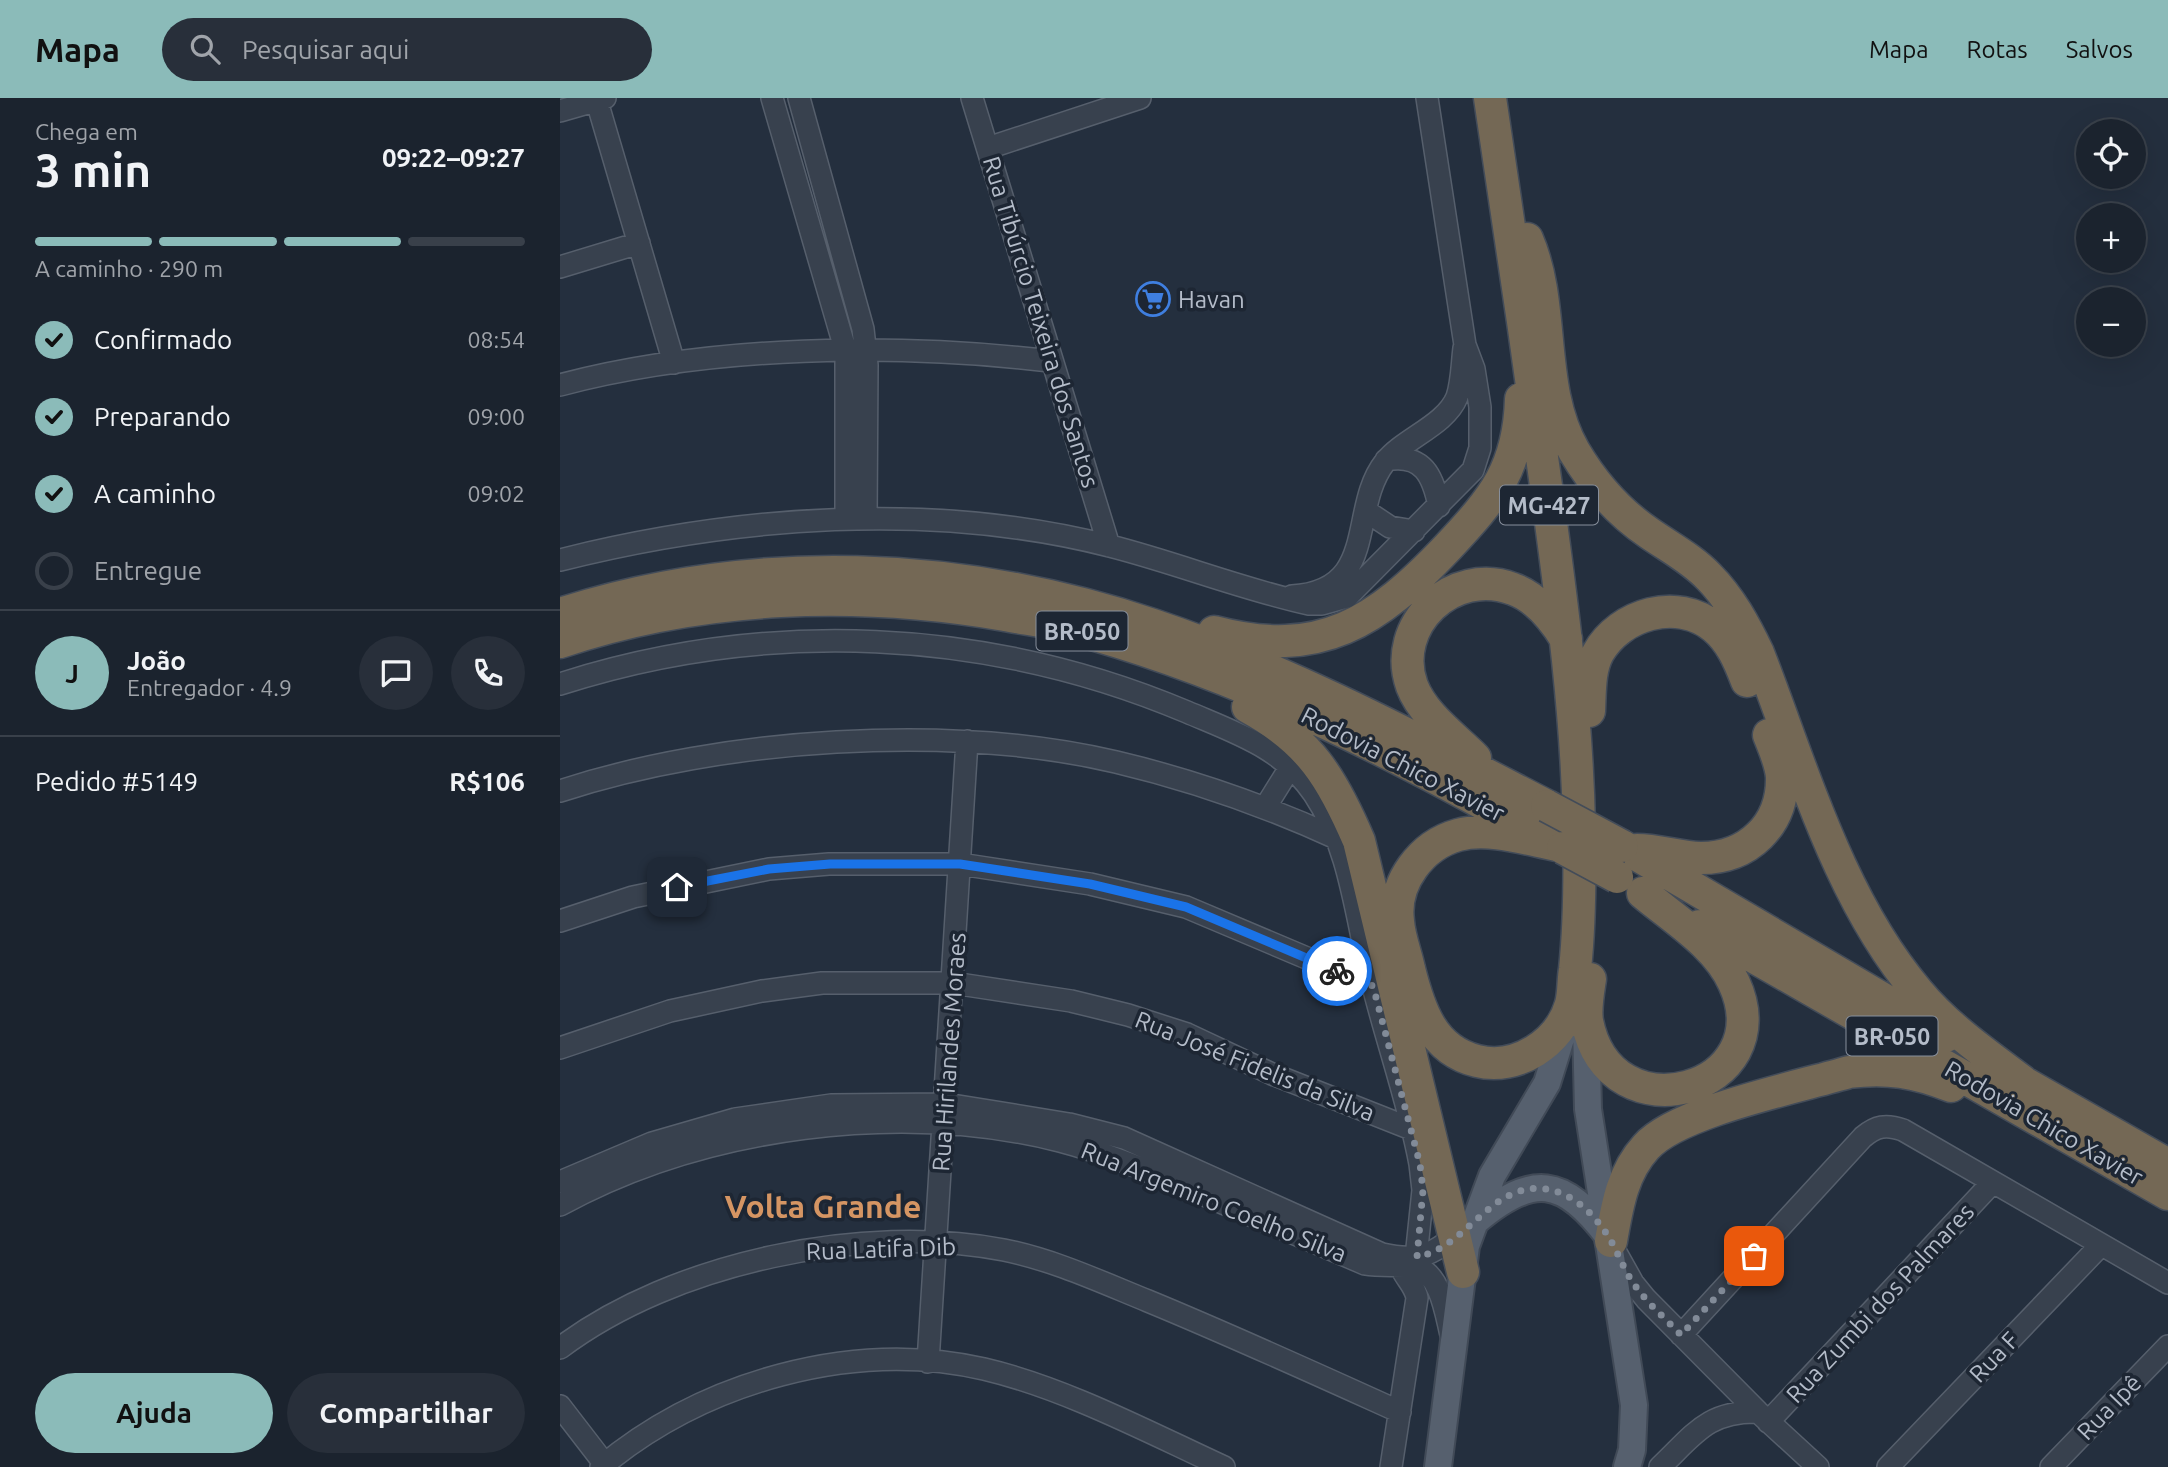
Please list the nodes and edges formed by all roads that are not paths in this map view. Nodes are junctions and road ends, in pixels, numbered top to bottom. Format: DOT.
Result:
graph roads {
  1 [pos="772,98"];
  2 [pos="799,98"];
  3 [pos="972,98"];
  4 [pos="1140,98"];
  5 [pos="1427,98"];
  6 [pos="1490,98"];
  7 [pos="1512,98"];
  8 [pos="599,99"];
  9 [pos="560,111"];
  10 [pos="988,148"];
  11 [pos="1527,239"];
  12 [pos="639,243"];
  13 [pos="560,267"];
  14 [pos="1524,324"];
  15 [pos="1465,345"];
  16 [pos="855,352"];
  17 [pos="1051,360"];
  18 [pos="674,363"];
  19 [pos="560,384"];
  20 [pos="1386,460"];
  21 [pos="1439,506"];
  22 [pos="1366,512"];
  23 [pos="856,519"];
  24 [pos="1415,531"];
  25 [pos="1109,546"];
  26 [pos="560,560"];
  27 [pos="1276,597"];
  28 [pos="1096,608"];
  29 [pos="560,614"];
  30 [pos="1064,626"];
  31 [pos="1567,640"];
  32 [pos="560,642"];
  33 [pos="560,684"];
  34 [pos="1589,711"];
  35 [pos="967,741"];
  36 [pos="1291,766"];
  37 [pos="1500,781"];
  38 [pos="560,791"];
  39 [pos="1266,806"];
  40 [pos="1336,838"];
  41 [pos="1560,846"];
  42 [pos="960,864"];
  43 [pos="1628,867"];
  44 [pos="1588,916"];
  45 [pos="560,921"];
  46 [pos="954,983"];
  47 [pos="1373,986"];
  48 [pos="1579,1011"];
  49 [pos="560,1048"];
  50 [pos="2022,1082"];
  51 [pos="946,1114"];
  52 [pos="2031,1116"];
  53 [pos="1414,1130"];
  54 [pos="2108,1131"];
  55 [pos="2168,1144"];
  56 [pos="2168,1165"];
  57 [pos="560,1182"];
  58 [pos="1992,1183"];
  59 [pos="2168,1194"];
  60 [pos="560,1205"];
  61 [pos="1465,1229"];
  62 [pos="1611,1241"];
  63 [pos="937,1243"];
  64 [pos="2100,1246"];
  65 [pos="1408,1263"];
  66 [pos="1463,1272"];
  67 [pos="2168,1283"];
  68 [pos="1681,1335"];
  69 [pos="1454,1343"];
  70 [pos="2168,1346"];
  71 [pos="560,1348"];
  72 [pos="928,1362"];
  73 [pos="560,1406"];
  74 [pos="1400,1412"];
  75 [pos="1763,1417"];
  76 [pos="1446,1428"];
  77 [pos="604,1466"];
  78 [pos="1224,1467"];
  79 [pos="1391,1467"];
  80 [pos="1438,1467"];
  81 [pos="1459,1467"];
  82 [pos="1627,1467"];
  83 [pos="1660,1467"];
  84 [pos="1818,1467"];
  85 [pos="1888,1467"];
  86 [pos="2051,1467"];
  1 -- 16 [label="street"];
  2 -- 16 [label="street"];
  3 -- 10 [label="street, Rua Tibúrcio Teixeira dos Santos"];
  4 -- 10 [label="street"];
  5 -- 15 [label="street"];
  6 -- 14 [label="highway, MG-427"];
  7 -- 11 [label="highway, MG-427"];
  8 -- 9 [label="street"];
  8 -- 12 [label="street"];
  10 -- 17 [label="street, Rua Tibúrcio Teixeira dos Santos"];
  11 -- 34 [label="highway, MG-427"];
  11 -- 50 [label="highway"];
  12 -- 13 [label="street"];
  12 -- 18 [label="street"];
  14 -- 28 [label="highway"];
  14 -- 31 [label="highway, MG-427"];
  15 -- 20 [label="street"];
  15 -- 21 [label="street"];
  16 -- 17 [label="street"];
  16 -- 18 [label="street"];
  16 -- 23 [label="street"];
  17 -- 25 [label="street, Rua Tibúrcio Teixeira dos Santos"];
  18 -- 19 [label="street"];
  20 -- 21 [label="street"];
  20 -- 22 [label="street"];
  21 -- 24 [label="street"];
  22 -- 24 [label="street"];
  22 -- 27 [label="street"];
  23 -- 25 [label="street"];
  23 -- 26 [label="street"];
  24 -- 27 [label="street"];
  25 -- 27 [label="street"];
  28 -- 29 [label="highway, Rodovia Chico Xavier / BR-050"];
  28 -- 37 [label="highway, Rodovia Chico Xavier / BR-050"];
  30 -- 32 [label="highway, Rodovia Chico Xavier / BR-050"];
  30 -- 41 [label="highway, Rodovia Chico Xavier / BR-050"];
  30 -- 61 [label="highway"];
  31 -- 37 [label="highway"];
  31 -- 44 [label="highway, MG-427"];
  33 -- 36 [label="street"];
  34 -- 43 [label="highway"];
  34 -- 44 [label="highway, MG-427"];
  35 -- 38 [label="street"];
  35 -- 39 [label="street"];
  35 -- 42 [label="street, Rua Hirilandes Moraes"];
  36 -- 39 [label="street"];
  36 -- 40 [label="street"];
  37 -- 43 [label="highway, Rodovia Chico Xavier / BR-050, bridge"];
  39 -- 40 [label="street"];
  40 -- 47 [label="street"];
  41 -- 43 [label="highway, Rodovia Chico Xavier / BR-050, bridge"];
  41 -- 48 [label="highway"];
  42 -- 45 [label="street"];
  42 -- 46 [label="street, Rua Hirilandes Moraes"];
  42 -- 47 [label="street"];
  43 -- 48 [label="highway"];
  43 -- 50 [label="highway, Rodovia Chico Xavier / BR-050"];
  43 -- 52 [label="highway, Rodovia Chico Xavier / BR-050"];
  44 -- 48 [label="highway, MG-427"];
  46 -- 49 [label="street, Rua José Fidelis da Silva"];
  46 -- 51 [label="street, Rua Hirilandes Moraes"];
  46 -- 53 [label="street, Rua José Fidelis da Silva"];
  47 -- 53 [label="street"];
  48 -- 61 [label="main road, MG-427"];
  48 -- 62 [label="main road, MG-427"];
  50 -- 54 [label="highway, Rodovia Chico Xavier / BR-050"];
  51 -- 57 [label="street, Rua Argemiro Coelho Silva"];
  51 -- 60 [label="street, Rua Argemiro Coelho Silva"];
  51 -- 63 [label="street, Rua Hirilandes Moraes"];
  51 -- 65 [label="street, Rua Argemiro Coelho Silva"];
  52 -- 59 [label="highway, Rodovia Chico Xavier / BR-050"];
  52 -- 62 [label="highway"];
  53 -- 65 [label="street"];
  54 -- 55 [label="highway"];
  54 -- 56 [label="highway, Rodovia Chico Xavier / BR-050"];
  58 -- 64 [label="street"];
  58 -- 68 [label="street"];
  58 -- 75 [label="street, Rua Zumbi dos Palmares"];
  61 -- 62 [label="main road"];
  61 -- 65 [label="street"];
  61 -- 66 [label="highway"];
  62 -- 68 [label="street"];
  62 -- 82 [label="main road, MG-427"];
  63 -- 71 [label="street, Rua Latifa Dib"];
  63 -- 72 [label="street, Rua Hirilandes Moraes"];
  63 -- 74 [label="street, Rua Latifa Dib"];
  64 -- 67 [label="street"];
  64 -- 85 [label="street, Rua F"];
  65 -- 69 [label="street"];
  65 -- 74 [label="street"];
  66 -- 69 [label="main road"];
  68 -- 75 [label="street"];
  69 -- 76 [label="main road"];
  70 -- 86 [label="street, Rua Ipê"];
  72 -- 77 [label="street"];
  72 -- 78 [label="street"];
  73 -- 77 [label="street"];
  74 -- 79 [label="street"];
  75 -- 83 [label="street"];
  75 -- 84 [label="street"];
  76 -- 80 [label="main road"];
  76 -- 81 [label="main road"];
}
